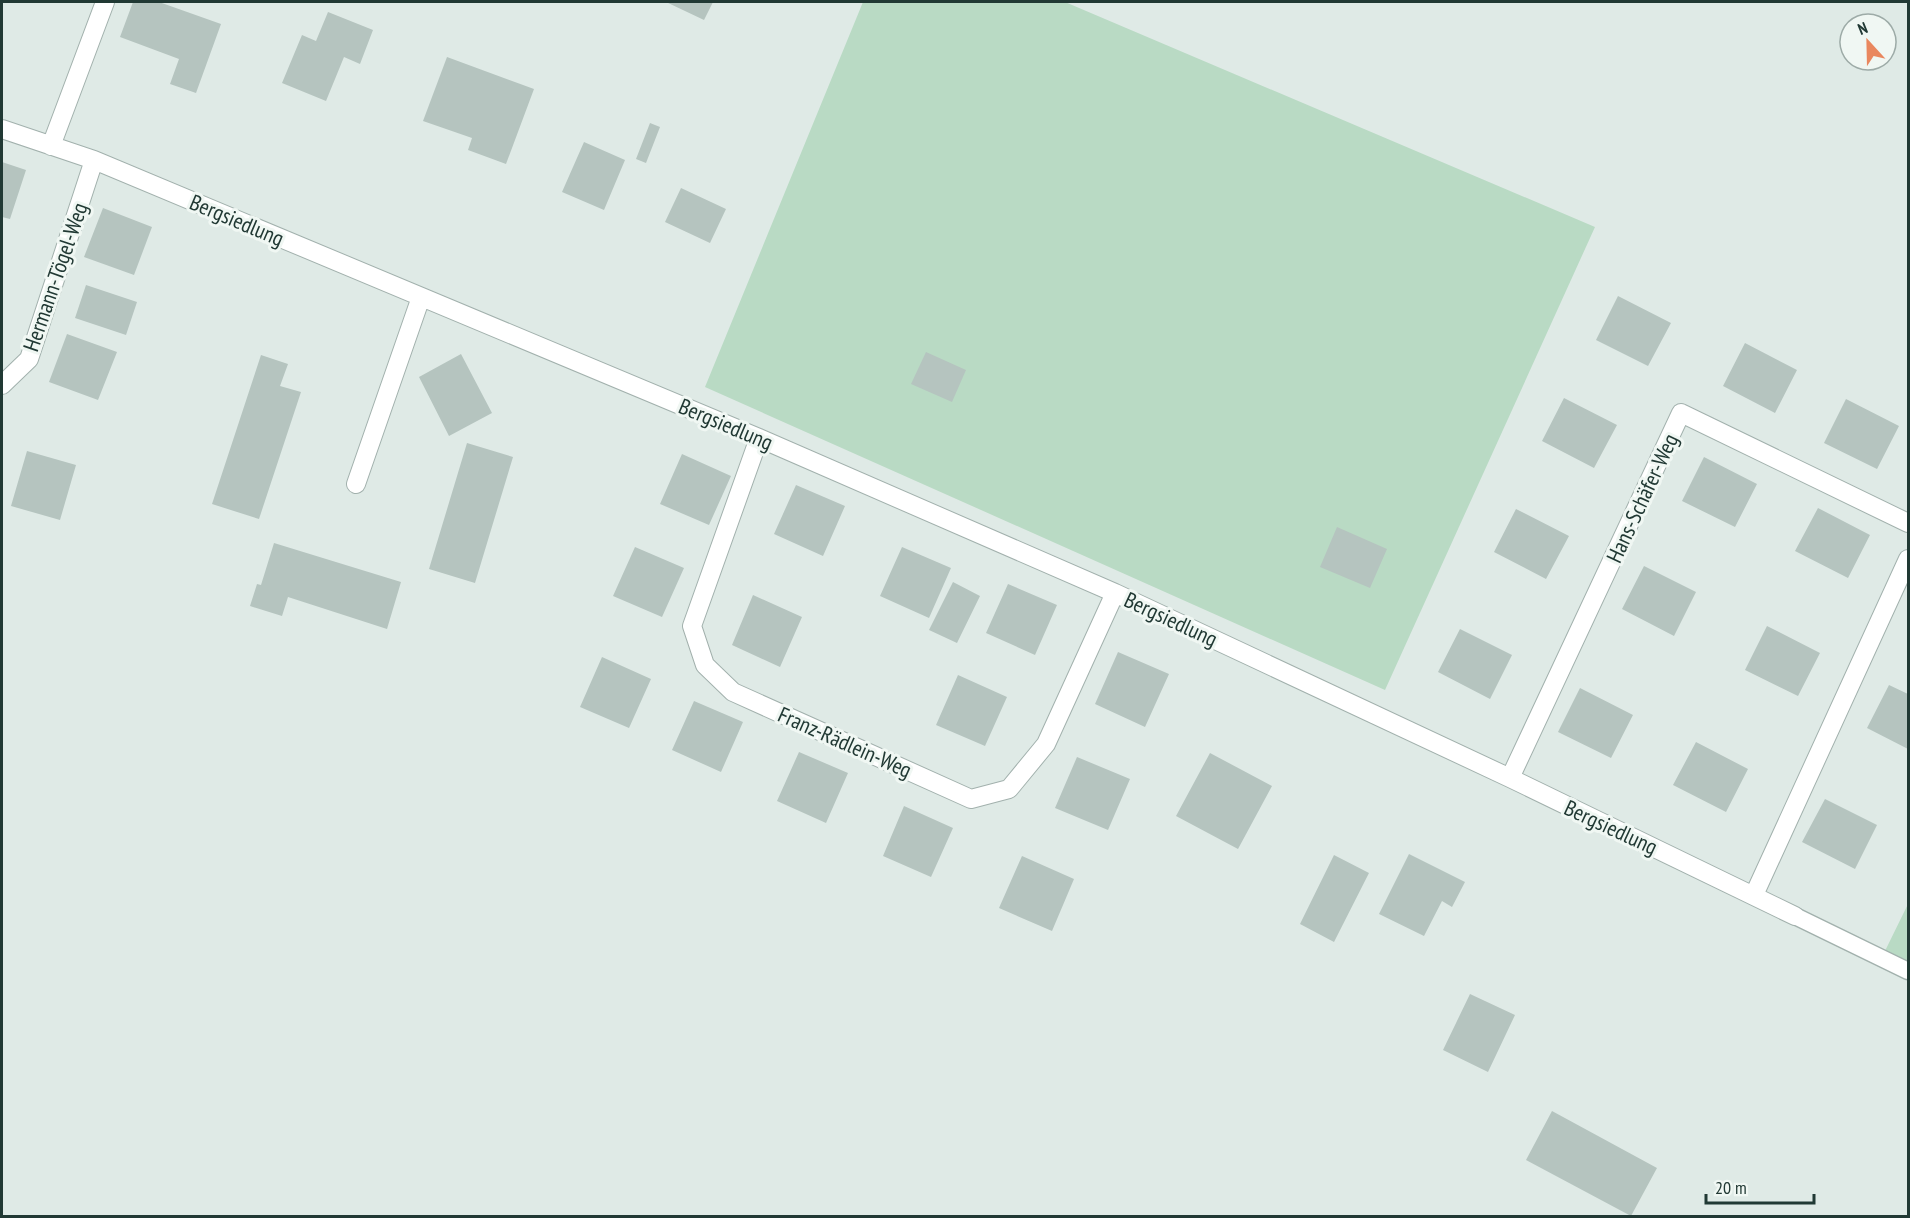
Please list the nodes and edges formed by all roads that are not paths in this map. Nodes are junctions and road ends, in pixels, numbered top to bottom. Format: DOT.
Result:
graph roads {
  1 [pos="105,2"];
  2 [pos="2,129"];
  3 [pos="51,146"];
  4 [pos="94,160"];
  5 [pos="421,297"];
  6 [pos="2,385"];
  7 [pos="759,438"];
  8 [pos="356,484"];
  9 [pos="1908,523"];
  10 [pos="1908,559"];
  11 [pos="1115,593"];
  12 [pos="1510,778"];
  13 [pos="1754,895"];
  14 [pos="1795,916"];
  15 [pos="1908,971"];
  1 -- 3 [label="street"];
  2 -- 3 [label="street, Bergsiedlung"];
  3 -- 4 [label="street, Bergsiedlung"];
  4 -- 5 [label="street, Bergsiedlung"];
  4 -- 6 [label="street, Hermann-Tögel-Weg"];
  5 -- 7 [label="street, Bergsiedlung"];
  5 -- 8 [label="street"];
  7 -- 11 [label="street, Bergsiedlung"];
  7 -- 11 [label="street, Franz-Rädlein-Weg"];
  9 -- 12 [label="street, Hans-Schäfer-Weg"];
  10 -- 13 [label="street"];
  11 -- 12 [label="street, Bergsiedlung"];
  12 -- 13 [label="street, Bergsiedlung"];
  13 -- 14 [label="street, Bergsiedlung"];
  14 -- 15 [label="lane, Bergsiedlung"];
}
